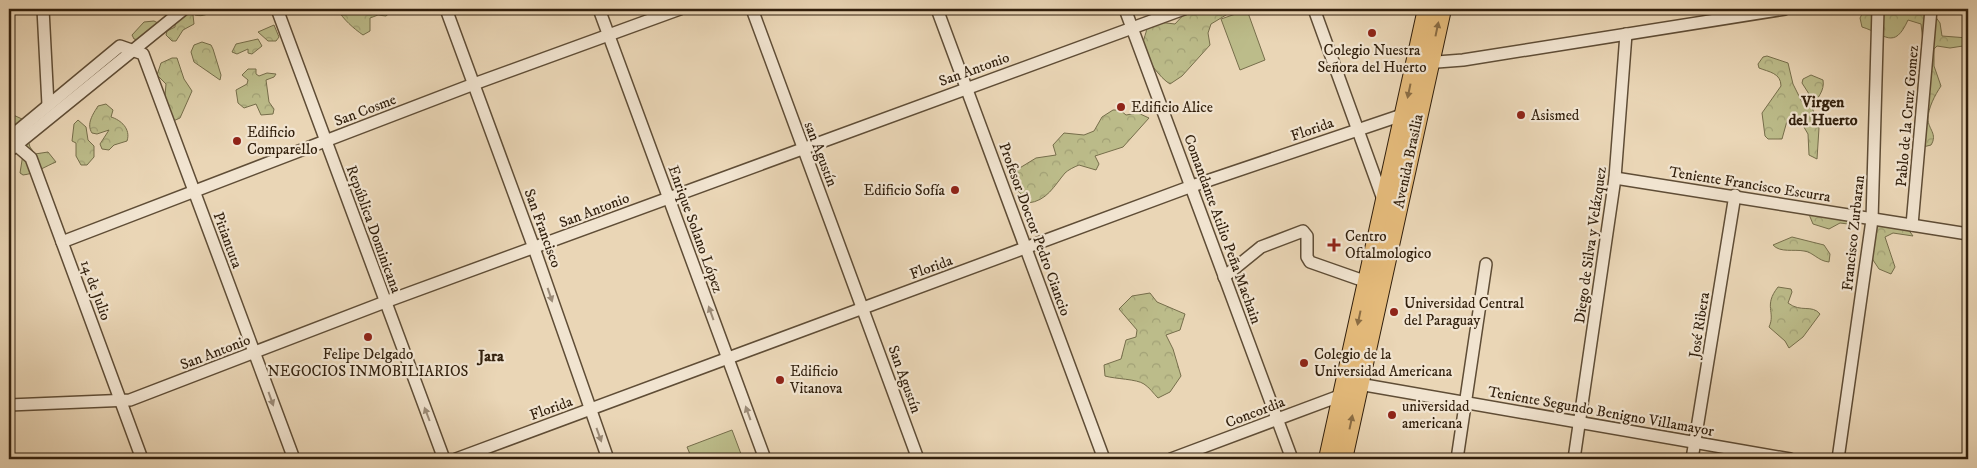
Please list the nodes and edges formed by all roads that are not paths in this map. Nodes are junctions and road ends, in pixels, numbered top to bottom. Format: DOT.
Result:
graph roads {
  1 [pos="43,9"];
  2 [pos="184,9"];
  3 [pos="277,9"];
  4 [pos="446,9"];
  5 [pos="599,9"];
  6 [pos="680,9"];
  7 [pos="752,9"];
  8 [pos="937,9"];
  9 [pos="1125,9"];
  10 [pos="1184,9"];
  11 [pos="1314,9"];
  12 [pos="1427,9"];
  13 [pos="1442,9"];
  14 [pos="1785,9"];
  15 [pos="1878,9"];
  16 [pos="1931,9"];
  17 [pos="1132,28"];
  18 [pos="1626,34"];
  19 [pos="608,35"];
  20 [pos="135,50"];
  21 [pos="1422,63"];
  22 [pos="474,84"];
  23 [pos="967,88"];
  24 [pos="48,105"];
  25 [pos="1411,113"];
  26 [pos="1357,129"];
  27 [pos="326,141"];
  28 [pos="10,143"];
  29 [pos="803,148"];
  30 [pos="1615,178"];
  31 [pos="1192,186"];
  32 [pos="194,192"];
  33 [pos="1735,195"];
  34 [pos="669,198"];
  35 [pos="1384,202"];
  36 [pos="1872,220"];
  37 [pos="1912,226"];
  38 [pos="1968,234"];
  39 [pos="62,242"];
  40 [pos="534,248"];
  41 [pos="1026,248"];
  42 [pos="1486,264"];
  43 [pos="1224,277"];
  44 [pos="1367,282"];
  45 [pos="386,302"];
  46 [pos="864,308"];
  47 [pos="254,354"];
  48 [pos="728,358"];
  49 [pos="1350,390"];
  50 [pos="120,400"];
  51 [pos="1466,404"];
  52 [pos="9,405"];
  53 [pos="589,410"];
  54 [pos="1278,419"];
  55 [pos="1580,421"];
  56 [pos="1695,442"];
  57 [pos="142,459"];
  58 [pos="294,459"];
  59 [pos="444,459"];
  60 [pos="456,459"];
  61 [pos="608,459"];
  62 [pos="765,459"];
  63 [pos="918,459"];
  64 [pos="1104,459"];
  65 [pos="1171,459"];
  66 [pos="1292,459"];
  67 [pos="1328,459"];
  68 [pos="1343,459"];
  69 [pos="1457,459"];
  70 [pos="1574,459"];
  71 [pos="1692,459"];
  72 [pos="1790,459"];
  73 [pos="1838,459"];
  1 -- 24 [label="street"];
  2 -- 20 [label="street"];
  3 -- 27 [label="street, República Dominicana"];
  4 -- 22 [label="street, San Francisco"];
  5 -- 19 [label="street, Enrique Solano López"];
  6 -- 19 [label="street, San Cosme"];
  7 -- 29 [label="street, san Agustín"];
  8 -- 23 [label="street, Profesor Doctor Pedro Ciancio"];
  9 -- 17 [label="street, Comandante Atilio Peña Machain"];
  10 -- 17 [label="street, San Antonio"];
  11 -- 26 [label="street"];
  12 -- 21 [label="main road, Avenida Brasilia"];
  21 -- 13 [label="main road, Avenida Brasilia, one-way"];
  14 -- 18 [label="street"];
  15 -- 36 [label="street, Francisco Zurbaran"];
  16 -- 37 [label="street, Pablo de la Cruz Gomez"];
  17 -- 23 [label="street, San Antonio"];
  17 -- 31 [label="street, Comandante Atilio Peña Machain"];
  18 -- 21 [label="street"];
  18 -- 30 [label="street, Diego de Silva y Velázquez"];
  19 -- 22 [label="street, San Cosme"];
  19 -- 34 [label="street, Enrique Solano López"];
  20 -- 24 [label="street"];
  20 -- 28 [label="street"];
  20 -- 32 [label="street, Pitiantuta"];
  21 -- 25 [label="main road, Avenida Brasilia"];
  22 -- 27 [label="street, San Cosme"];
  22 -- 40 [label="street, San Francisco"];
  23 -- 29 [label="street, San Antonio"];
  23 -- 41 [label="street, Profesor Doctor Pedro Ciancio"];
  24 -- 28 [label="street"];
  25 -- 26 [label="street, Florida"];
  25 -- 35 [label="main road, Avenida Brasilia"];
  25 -- 49 [label="main road, Avenida Brasilia"];
  26 -- 31 [label="street, Florida"];
  26 -- 35 [label="street"];
  27 -- 32 [label="street, San Cosme"];
  27 -- 45 [label="street, República Dominicana"];
  28 -- 39 [label="street, 14 de Julio"];
  29 -- 34 [label="street, San Antonio"];
  29 -- 46 [label="street, san Agustín"];
  30 -- 33 [label="street, Teniente Francisco Escurra"];
  30 -- 55 [label="street, Diego de Silva y Velázquez"];
  31 -- 41 [label="street, Florida"];
  31 -- 43 [label="street, Comandante Atilio Peña Machain"];
  32 -- 39 [label="street, San Cosme"];
  32 -- 47 [label="street, Pitiantuta"];
  33 -- 36 [label="street, Teniente Francisco Escurra"];
  33 -- 56 [label="street, José Ribera"];
  34 -- 40 [label="street, San Antonio"];
  48 -- 34 [label="street, Enrique Solano López, one-way"];
  35 -- 44 [label="main road, Avenida Brasilia"];
  36 -- 37 [label="street, Teniente Francisco Escurra"];
  36 -- 73 [label="street, Francisco Zurbaran"];
  37 -- 38 [label="street, Teniente Francisco Escurra"];
  39 -- 50 [label="street, 14 de Julio"];
  40 -- 45 [label="street, San Antonio"];
  40 -- 53 [label="street, San Francisco, one-way"];
  41 -- 46 [label="street, Florida"];
  41 -- 64 [label="street, Profesor Doctor Pedro Ciancio"];
  42 -- 51 [label="street"];
  43 -- 44 [label="street"];
  43 -- 54 [label="street, Comandante Atilio Peña Machain"];
  44 -- 49 [label="main road, Avenida Brasilia, one-way"];
  45 -- 47 [label="street, San Antonio"];
  59 -- 45 [label="street, República Dominicana, one-way"];
  46 -- 48 [label="street, Florida"];
  46 -- 63 [label="street, San Agustín"];
  47 -- 50 [label="street, San Antonio"];
  47 -- 58 [label="street, Pitiantuta, one-way"];
  48 -- 53 [label="street, Florida"];
  62 -- 48 [label="street, Enrique Solano López, one-way"];
  49 -- 51 [label="street, Teniente Segundo Benigno Villamayor"];
  49 -- 54 [label="street, Concordia"];
  49 -- 67 [label="main road, Avenida Brasilia"];
  68 -- 49 [label="main road, Avenida Brasilia, one-way"];
  50 -- 52 [label="street, San Antonio"];
  50 -- 57 [label="street, 14 de Julio"];
  51 -- 55 [label="street, Teniente Segundo Benigno Villamayor"];
  51 -- 69 [label="street"];
  53 -- 60 [label="street, Florida"];
  53 -- 61 [label="street, San Francisco, one-way"];
  54 -- 65 [label="street, Concordia"];
  54 -- 66 [label="street, Comandante Atilio Peña Machain"];
  55 -- 56 [label="street, Teniente Segundo Benigno Villamayor"];
  55 -- 70 [label="street, Diego de Silva y Velázquez"];
  56 -- 71 [label="street, José Ribera"];
  56 -- 72 [label="street, Teniente Segundo Benigno Villamayor"];
}
